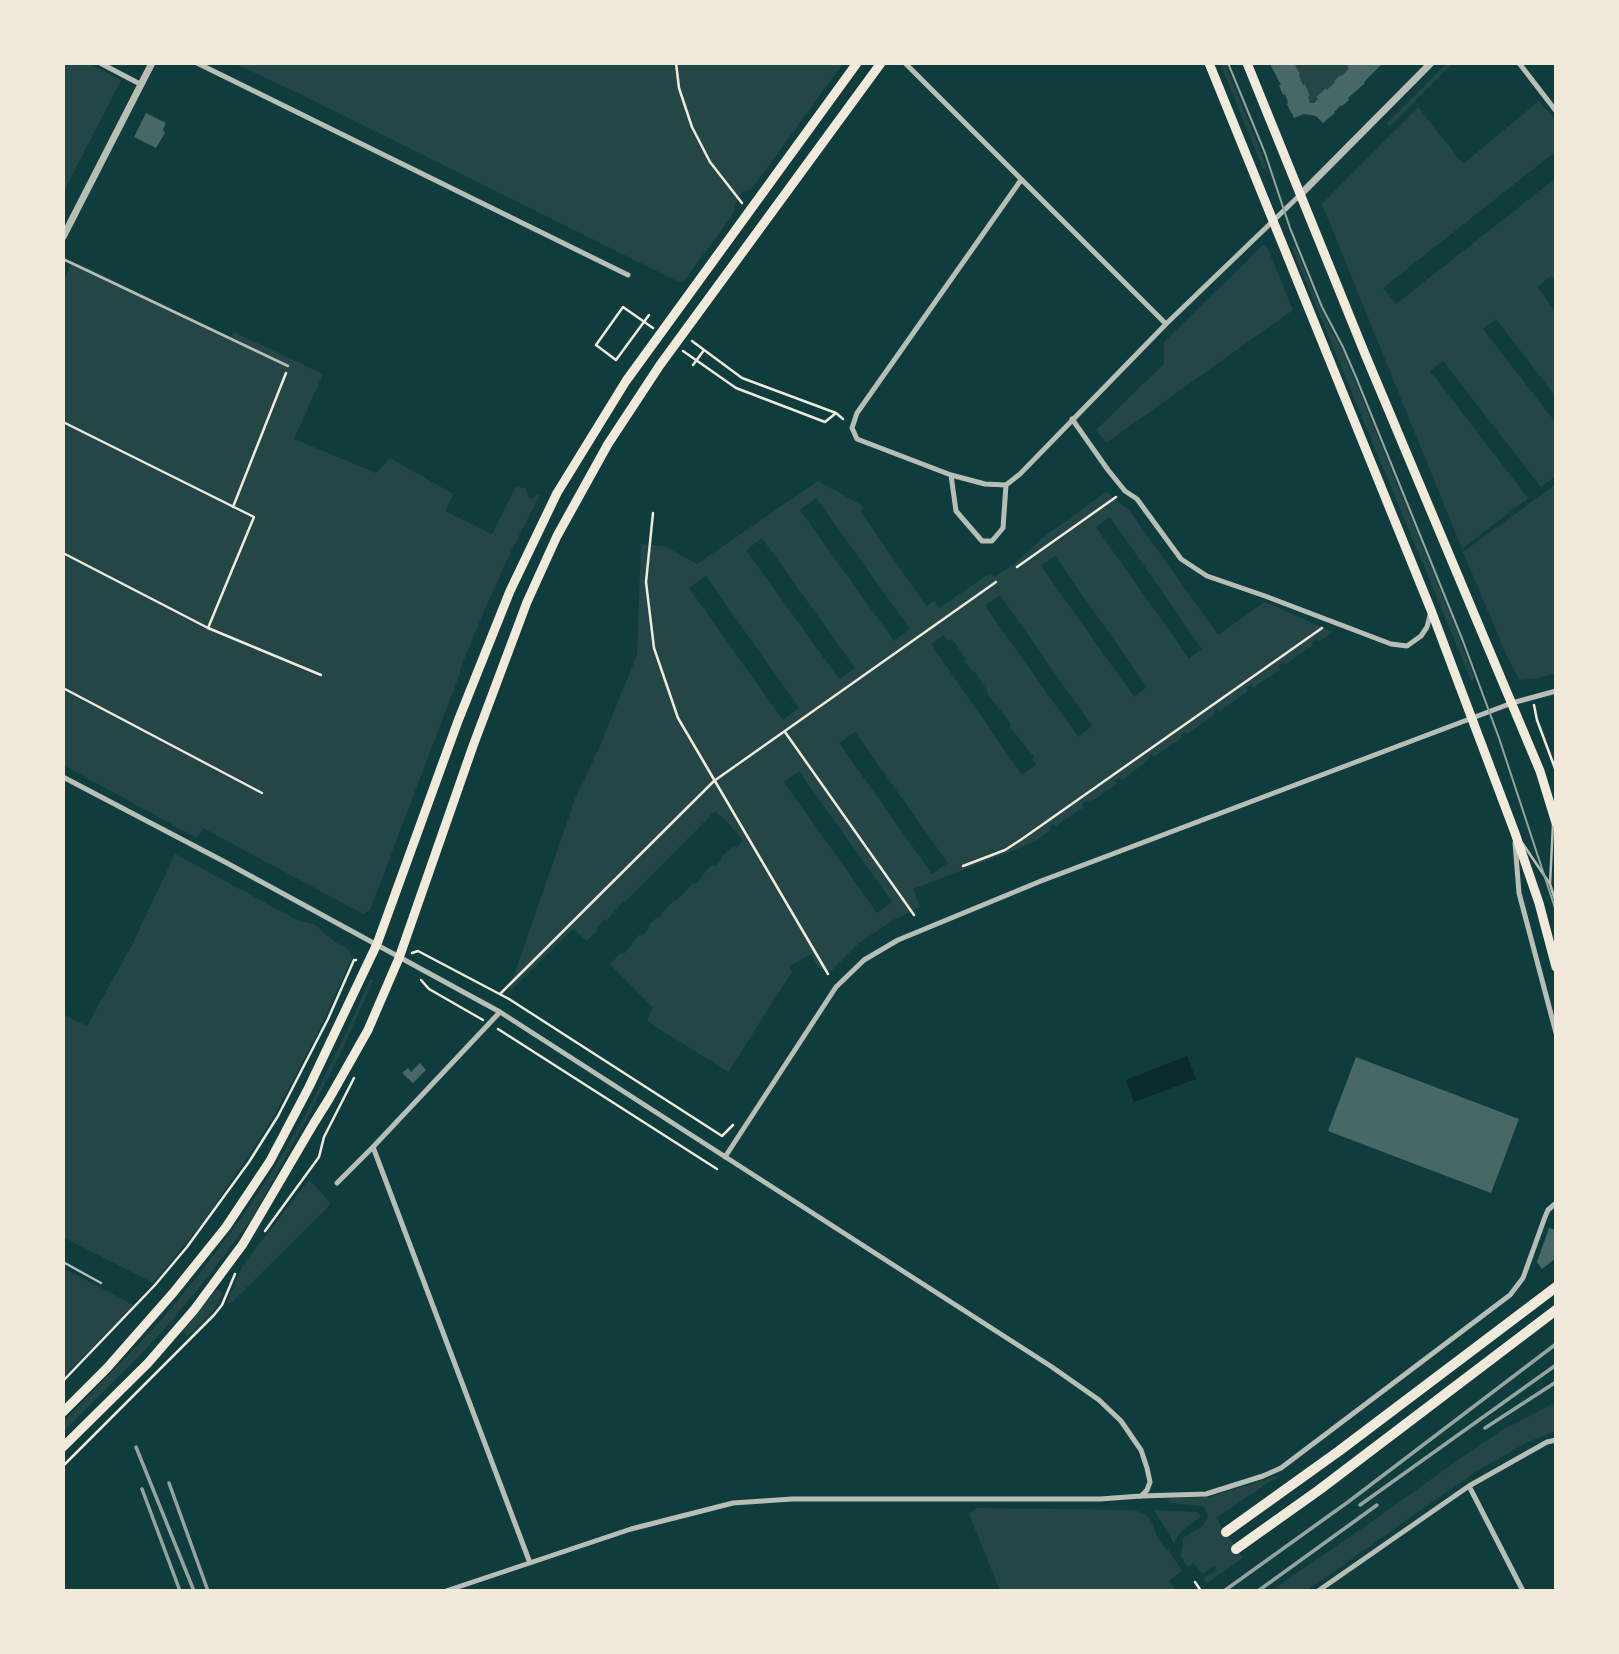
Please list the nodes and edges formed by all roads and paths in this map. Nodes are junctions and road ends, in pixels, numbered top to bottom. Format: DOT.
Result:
graph roads {
  1 [pos="100,63"];
  2 [pos="152,63"];
  3 [pos="197,63"];
  4 [pos="676,63"];
  5 [pos="857,63"];
  6 [pos="881,63"];
  7 [pos="905,63"];
  8 [pos="1209,63"];
  9 [pos="1247,63"];
  10 [pos="1430,63"];
  11 [pos="1519,63"];
  12 [pos="140,84"];
  13 [pos="1556,111"];
  14 [pos="1021,180"];
  15 [pos="1300,195"];
  16 [pos="743,204"];
  17 [pos="1272,221"];
  18 [pos="63,237"];
  19 [pos="63,259"];
  20 [pos="628,275"];
  21 [pos="623,307"];
  22 [pos="649,315"];
  23 [pos="1166,324"];
  24 [pos="691,341"];
  25 [pos="704,350"];
  26 [pos="693,365"];
  27 [pos="288,366"];
  28 [pos="719,377"];
  29 [pos="836,413"];
  30 [pos="843,419"];
  31 [pos="1072,419"];
  32 [pos="63,422"];
  33 [pos="951,475"];
  34 [pos="1006,485"];
  35 [pos="1116,497"];
  36 [pos="233,507"];
  37 [pos="653,513"];
  38 [pos="63,553"];
  39 [pos="1017,567"];
  40 [pos="996,582"];
  41 [pos="1431,610"];
  42 [pos="1325,626"];
  43 [pos="208,628"];
  44 [pos="321,675"];
  45 [pos="63,688"];
  46 [pos="1556,691"];
  47 [pos="1512,703"];
  48 [pos="1534,707"];
  49 [pos="1472,719"];
  50 [pos="785,731"];
  51 [pos="1556,771"];
  52 [pos="63,777"];
  53 [pos="714,781"];
  54 [pos="262,793"];
  55 [pos="1555,818"];
  56 [pos="1515,833"];
  57 [pos="963,866"];
  58 [pos="1550,884"];
  59 [pos="1556,903"];
  60 [pos="914,915"];
  61 [pos="377,944"];
  62 [pos="410,954"];
  63 [pos="399,958"];
  64 [pos="361,963"];
  65 [pos="1556,967"];
  66 [pos="828,974"];
  67 [pos="419,979"];
  68 [pos="499,994"];
  69 [pos="500,1012"];
  70 [pos="490,1024"];
  71 [pos="1556,1033"];
  72 [pos="727,1130"];
  73 [pos="323,1139"];
  74 [pos="373,1147"];
  75 [pos="321,1152"];
  76 [pos="725,1157"];
  77 [pos="717,1169"];
  78 [pos="337,1183"];
  79 [pos="1556,1203"];
  80 [pos="63,1262"];
  81 [pos="101,1283"];
  82 [pos="1556,1287"];
  83 [pos="1556,1310"];
  84 [pos="63,1381"];
  85 [pos="63,1412"];
  86 [pos="1556,1440"];
  87 [pos="63,1447"];
  88 [pos="1469,1486"];
  89 [pos="1141,1496"];
  90 [pos="1226,1532"];
  91 [pos="1236,1549"];
  92 [pos="530,1563"];
  93 [pos="1195,1582"];
  94 [pos="446,1591"];
  95 [pos="1201,1591"];
  96 [pos="1318,1591"];
  97 [pos="1523,1591"];
  1 -- 12 [label="street"];
  2 -- 12 [label="street"];
  3 -- 20 [label="street"];
  4 -- 16 [label="path"];
  5 -- 61 [label="main road"];
  6 -- 63 [label="main road"];
  7 -- 14 [label="street"];
  8 -- 17 [label="main road"];
  9 -- 15 [label="main road"];
  10 -- 15 [label="street"];
  11 -- 13 [label="street"];
  12 -- 18 [label="street"];
  14 -- 23 [label="street"];
  14 -- 33 [label="street"];
  15 -- 17 [label="street"];
  15 -- 47 [label="main road"];
  17 -- 23 [label="street"];
  17 -- 41 [label="main road"];
  19 -- 27 [label="lane"];
  21 -- 22 [label="path"];
  23 -- 31 [label="street"];
  24 -- 25 [label="path"];
  25 -- 26 [label="path"];
  25 -- 29 [label="path"];
  27 -- 36 [label="path"];
  28 -- 29 [label="path"];
  29 -- 30 [label="path"];
  31 -- 34 [label="street"];
  31 -- 41 [label="street"];
  32 -- 36 [label="path"];
  33 -- 34 [label="street"];
  33 -- 34 [label="street"];
  35 -- 39 [label="path"];
  36 -- 43 [label="path"];
  37 -- 53 [label="path"];
  38 -- 43 [label="path"];
  40 -- 50 [label="path"];
  41 -- 49 [label="main road"];
  42 -- 57 [label="path"];
  43 -- 44 [label="path"];
  45 -- 54 [label="path"];
  46 -- 47 [label="street"];
  47 -- 49 [label="street"];
  47 -- 55 [label="main road"];
  48 -- 51 [label="path"];
  49 -- 56 [label="main road"];
  49 -- 76 [label="street"];
  50 -- 53 [label="path"];
  50 -- 60 [label="path"];
  52 -- 61 [label="street"];
  53 -- 66 [label="path"];
  53 -- 68 [label="path"];
  55 -- 58 [label="lane"];
  56 -- 58 [label="lane"];
  56 -- 65 [label="main road"];
  56 -- 71 [label="street"];
  58 -- 59 [label="lane"];
  61 -- 63 [label="street"];
  61 -- 85 [label="main road"];
  62 -- 68 [label="path"];
  63 -- 69 [label="street"];
  63 -- 87 [label="main road"];
  64 -- 84 [label="path"];
  67 -- 70 [label="path"];
  68 -- 72 [label="path"];
  69 -- 70 [label="street"];
  69 -- 76 [label="street"];
  70 -- 74 [label="street"];
  70 -- 77 [label="path"];
  73 -- 75 [label="path"];
  74 -- 78 [label="street"];
  74 -- 92 [label="street"];
  76 -- 89 [label="street"];
  79 -- 89 [label="street"];
  80 -- 81 [label="lane"];
  82 -- 90 [label="highway"];
  83 -- 91 [label="highway"];
  86 -- 88 [label="street"];
  88 -- 96 [label="street"];
  88 -- 97 [label="street"];
  89 -- 92 [label="street"];
  92 -- 94 [label="street"];
  93 -- 95 [label="path"];
}
